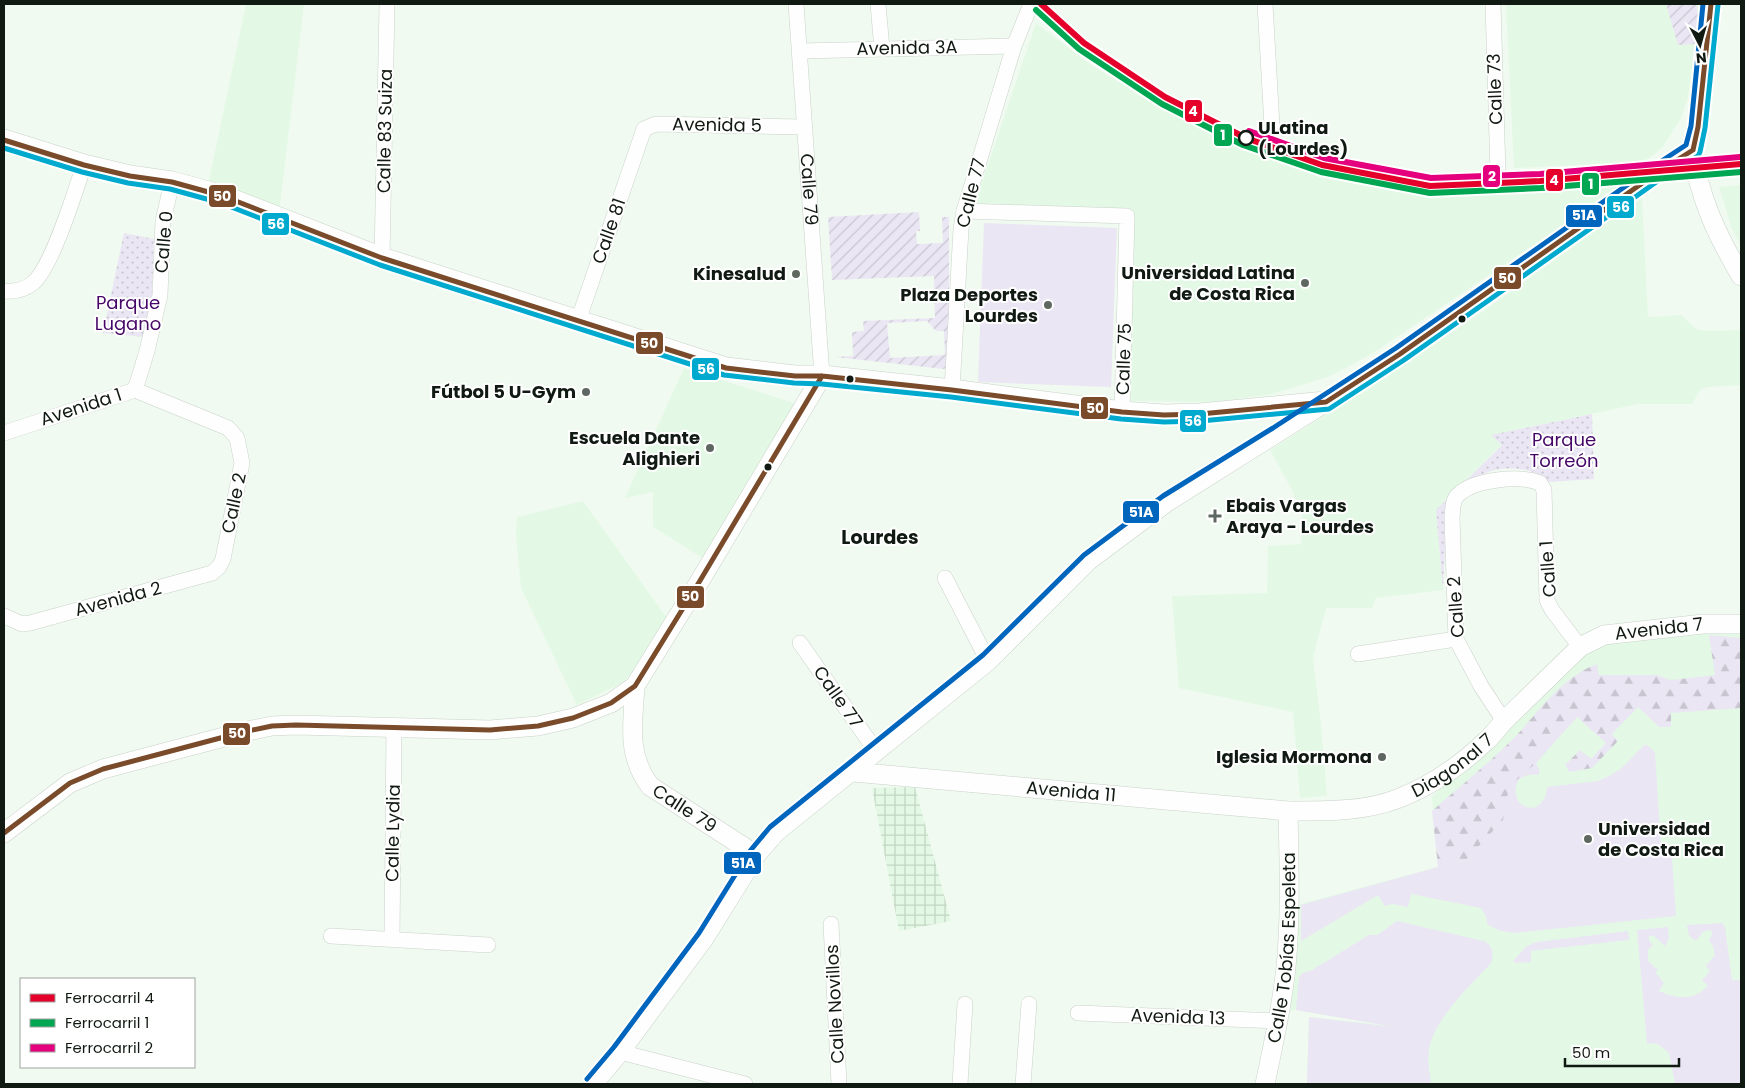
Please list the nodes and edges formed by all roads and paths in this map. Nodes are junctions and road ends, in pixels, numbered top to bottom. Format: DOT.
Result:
graph roads {
  1 [pos="387,4"];
  2 [pos="796,4"];
  3 [pos="878,4"];
  4 [pos="1031,4"];
  5 [pos="1265,4"];
  6 [pos="1492,4"];
  7 [pos="1711,4"];
  8 [pos="1014,46"];
  9 [pos="882,49"];
  10 [pos="800,51"];
  11 [pos="1272,126"];
  12 [pos="804,127"];
  13 [pos="4,140"];
  14 [pos="639,142"];
  15 [pos="1693,150"];
  16 [pos="84,165"];
  17 [pos="1498,174"];
  18 [pos="172,182"];
  19 [pos="964,211"];
  20 [pos="382,258"];
  21 [pos="1741,276"];
  22 [pos="9,292"];
  23 [pos="578,321"];
  24 [pos="822,376"];
  25 [pos="135,390"];
  26 [pos="952,390"];
  27 [pos="1326,402"];
  28 [pos="1122,412"];
  29 [pos="4,432"];
  30 [pos="238,438"];
  31 [pos="1540,483"];
  32 [pos="219,567"];
  33 [pos="945,578"];
  34 [pos="10,619"];
  35 [pos="1741,624"];
  36 [pos="1456,639"];
  37 [pos="800,642"];
  38 [pos="1580,647"];
  39 [pos="1358,654"];
  40 [pos="988,661"];
  41 [pos="635,686"];
  42 [pos="1500,715"];
  43 [pos="394,726"];
  44 [pos="876,750"];
  45 [pos="853,772"];
  46 [pos="1288,811"];
  47 [pos="4,831"];
  48 [pos="756,855"];
  49 [pos="831,924"];
  50 [pos="331,936"];
  51 [pos="392,939"];
  52 [pos="488,945"];
  53 [pos="965,1004"];
  54 [pos="1029,1004"];
  55 [pos="1078,1013"];
  56 [pos="1278,1021"];
  57 [pos="620,1052"];
  58 [pos="594,1084"];
  59 [pos="745,1084"];
  60 [pos="839,1084"];
  61 [pos="960,1084"];
  62 [pos="1023,1084"];
  63 [pos="1265,1084"];
  1 -- 20 [label="street, Calle 83 Suiza"];
  2 -- 10 [label="street, Calle 79"];
  3 -- 9 [label="street"];
  4 -- 8 [label="street, Calle 77"];
  5 -- 11 [label="street"];
  6 -- 17 [label="street, Calle 73"];
  7 -- 15 [label="main road"];
  8 -- 9 [label="street, Avenida 3A"];
  8 -- 19 [label="street, Calle 77"];
  9 -- 10 [label="street, Avenida 3A"];
  10 -- 12 [label="street, Calle 79"];
  12 -- 14 [label="street, Avenida 5"];
  12 -- 24 [label="street, Calle 79"];
  13 -- 16 [label="main road"];
  14 -- 23 [label="street, Calle 81"];
  15 -- 21 [label="street"];
  15 -- 27 [label="main road"];
  16 -- 18 [label="main road"];
  16 -- 22 [label="street"];
  18 -- 20 [label="main road"];
  18 -- 25 [label="street, Calle 0"];
  19 -- 26 [label="street, Calle 77"];
  19 -- 28 [label="street, Calle 75"];
  20 -- 23 [label="main road"];
  23 -- 24 [label="main road"];
  24 -- 26 [label="main road"];
  24 -- 41 [label="street"];
  25 -- 29 [label="street, Avenida 1"];
  25 -- 30 [label="street, Avenida 1"];
  26 -- 28 [label="main road"];
  27 -- 28 [label="main road"];
  27 -- 40 [label="street"];
  30 -- 32 [label="street, Calle 2"];
  31 -- 36 [label="street, Calle 2"];
  31 -- 38 [label="street, Calle 1"];
  32 -- 34 [label="street, Avenida 2"];
  33 -- 40 [label="street"];
  35 -- 38 [label="street, Avenida 7"];
  36 -- 39 [label="street"];
  36 -- 42 [label="street, Calle 2"];
  37 -- 44 [label="street, Calle 77"];
  38 -- 42 [label="street, Diagonal 7"];
  40 -- 44 [label="street"];
  41 -- 43 [label="street"];
  41 -- 48 [label="street, Calle 79"];
  42 -- 46 [label="street, Diagonal 7"];
  43 -- 47 [label="street"];
  43 -- 51 [label="street, Calle Lydia"];
  44 -- 45 [label="street"];
  45 -- 46 [label="street, Avenida 11"];
  45 -- 48 [label="street"];
  46 -- 56 [label="street, Calle Tobías Espeleta"];
  48 -- 57 [label="street"];
  49 -- 60 [label="street, Calle Novillos"];
  50 -- 51 [label="street"];
  51 -- 52 [label="street"];
  53 -- 61 [label="street"];
  54 -- 62 [label="street"];
  55 -- 56 [label="street, Avenida 13"];
  56 -- 63 [label="street, Calle Tobías Espeleta"];
  57 -- 58 [label="street"];
  57 -- 59 [label="street"];
}
